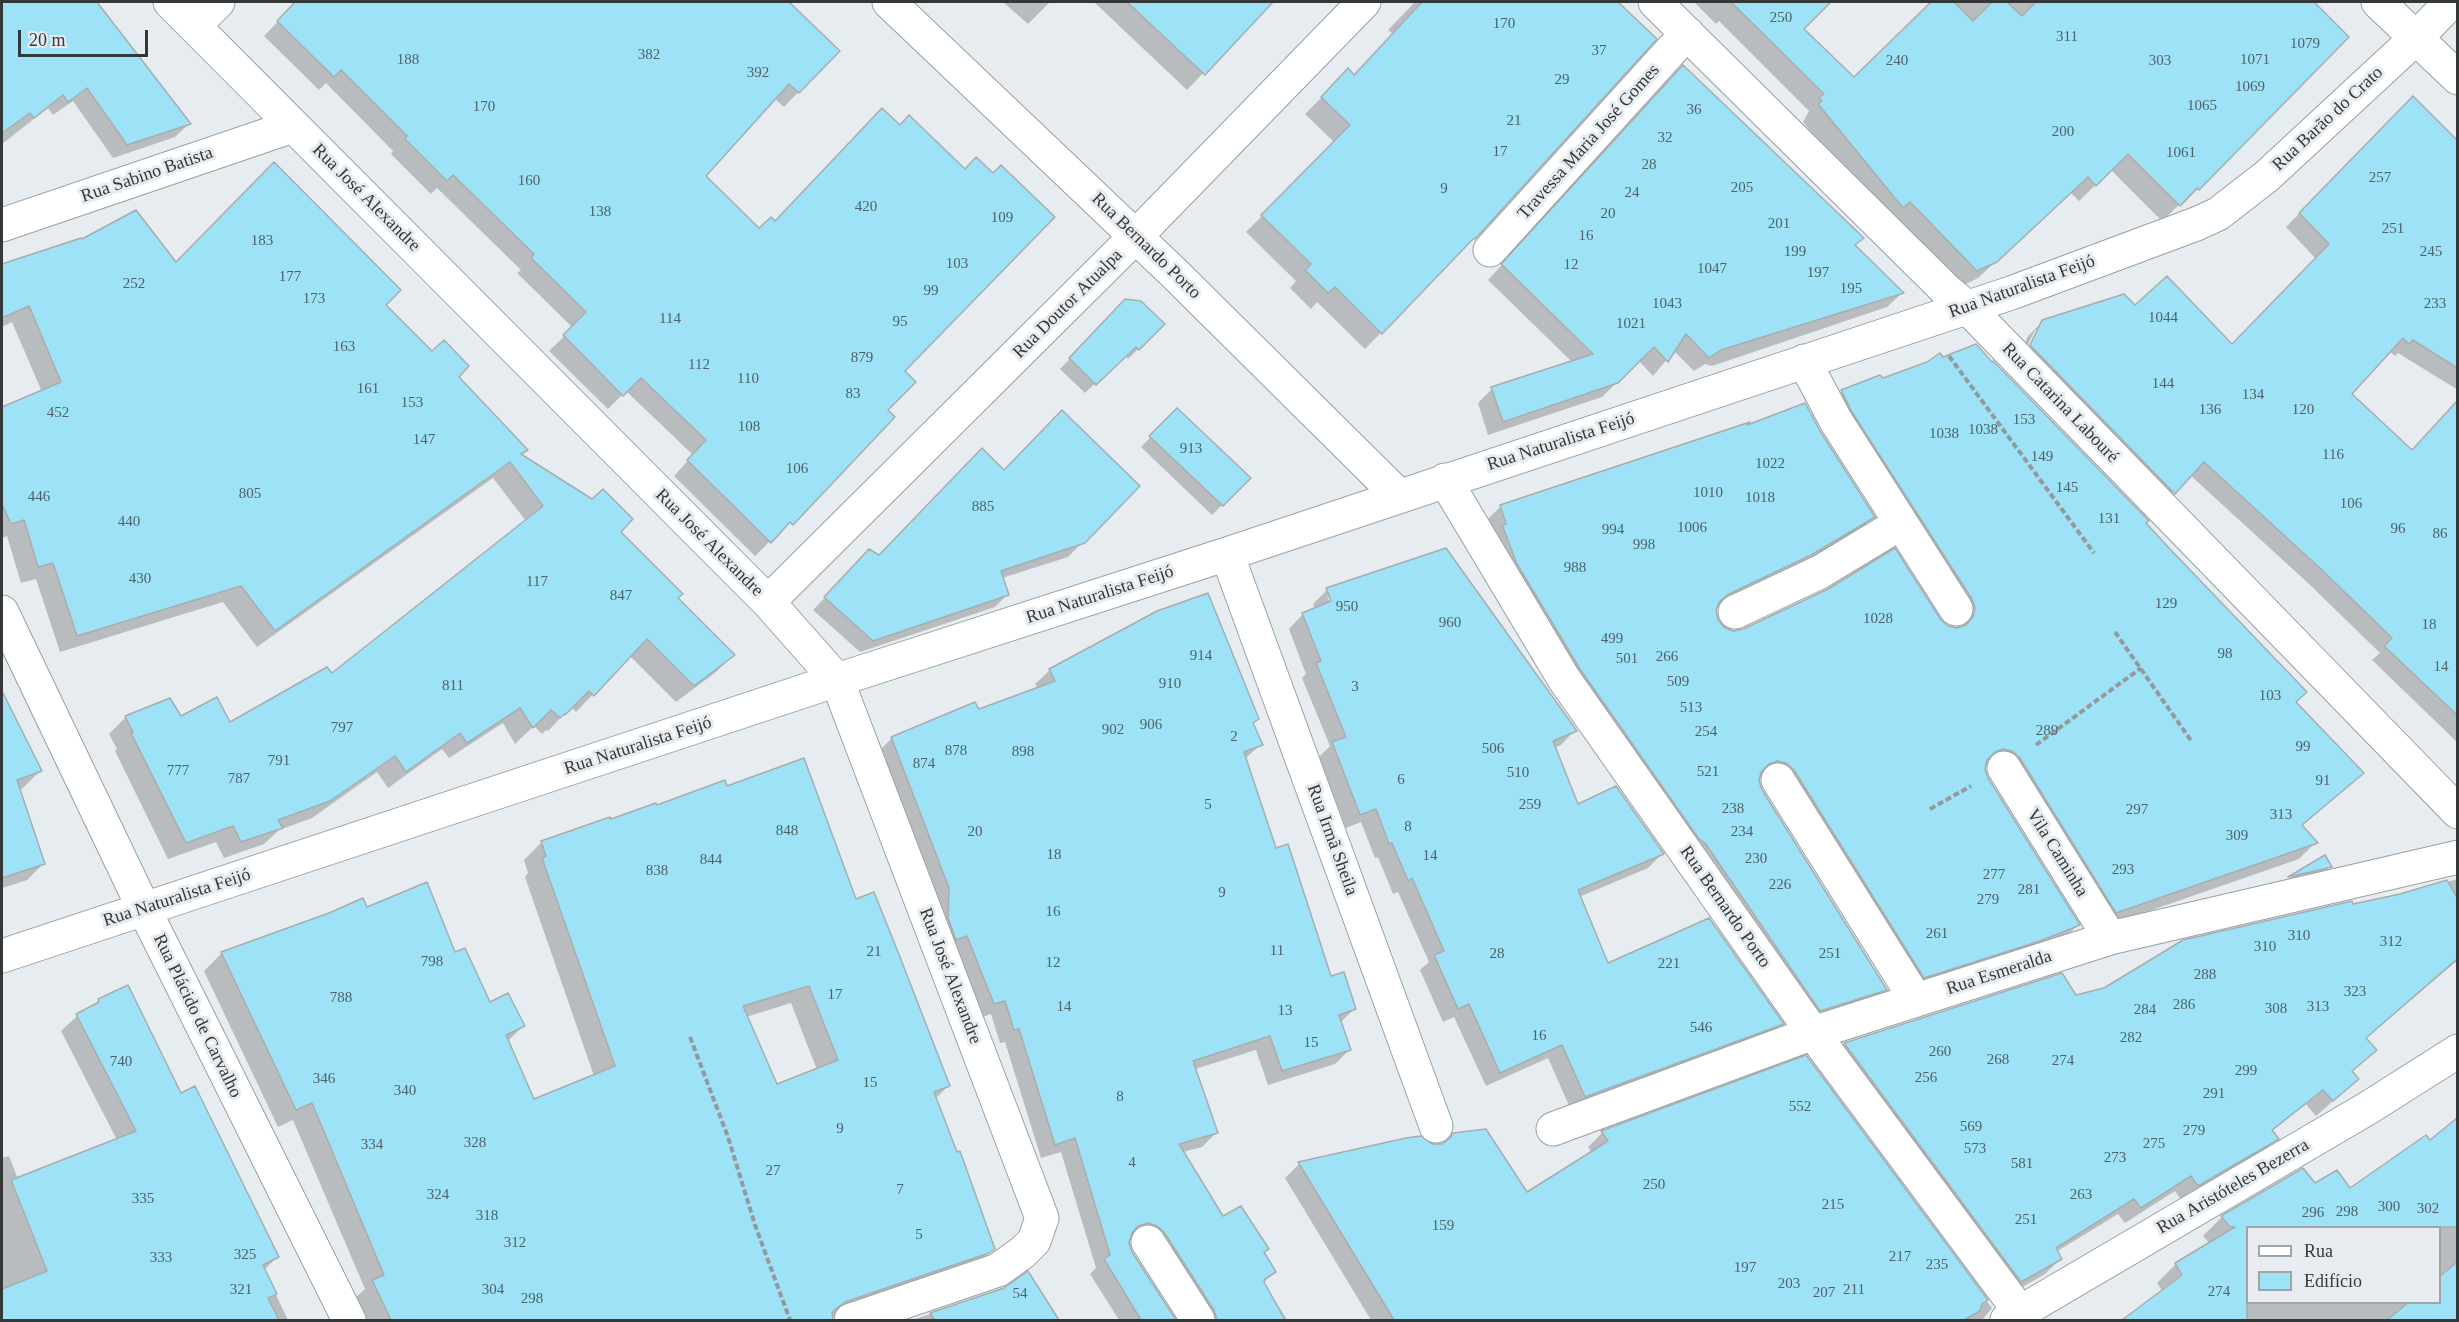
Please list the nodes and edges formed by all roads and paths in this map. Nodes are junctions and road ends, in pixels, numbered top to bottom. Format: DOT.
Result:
graph roads {
  1 [pos="170,2"];
  2 [pos="218,2"];
  3 [pos="889,2"];
  4 [pos="1364,2"];
  5 [pos="1655,2"];
  6 [pos="2378,2"];
  7 [pos="2451,2"];
  8 [pos="195,25"];
  9 [pos="1687,33"];
  10 [pos="2416,38"];
  11 [pos="2457,78"];
  12 [pos="293,126"];
  13 [pos="2196,224"];
  14 [pos="2,225"];
  15 [pos="1136,236"];
  16 [pos="1490,250"];
  17 [pos="1968,307"];
  18 [pos="1924,321"];
  19 [pos="1804,361"];
  20 [pos="1445,480"];
  21 [pos="1398,495"];
  22 [pos="1901,523"];
  23 [pos="2094,553"];
  24 [pos="1227,554"];
  25 [pos="768,602"];
  26 [pos="1956,609"];
  27 [pos="2,612"];
  28 [pos="1736,612"];
  29 [pos="2115,632"];
  30 [pos="2141,668"];
  31 [pos="837,680"];
  32 [pos="2193,742"];
  33 [pos="2004,768"];
  34 [pos="1778,780"];
  35 [pos="1930,809"];
  36 [pos="2457,812"];
  37 [pos="2457,857"];
  38 [pos="144,909"];
  39 [pos="2110,938"];
  40 [pos="2,956"];
  41 [pos="1916,1000"];
  42 [pos="1813,1033"];
  43 [pos="690,1037"];
  44 [pos="2457,1051"];
  45 [pos="1436,1126"];
  46 [pos="1553,1129"];
  47 [pos="1148,1242"];
  48 [pos="2018,1318"];
  49 [pos="349,1320"];
  50 [pos="790,1320"];
  51 [pos="851,1320"];
  52 [pos="1197,1320"];
  1 -- 8 [label="street, Rua José Alexandre"];
  2 -- 8 [label="street"];
  3 -- 15 [label="street, Rua Bernardo Porto"];
  4 -- 15 [label="street, Rua Doutor Atualpa"];
  5 -- 9 [label="street, Rua Catarina Labouré"];
  6 -- 10 [label="street"];
  7 -- 10 [label="street, Rua Barão do Crato"];
  8 -- 12 [label="street, Rua José Alexandre"];
  9 -- 16 [label="street, Travessa Maria José Gomes"];
  9 -- 17 [label="street, Rua Catarina Labouré"];
  10 -- 11 [label="street"];
  10 -- 13 [label="street, Rua Barão do Crato"];
  12 -- 14 [label="street, Rua Sabino Batista"];
  12 -- 25 [label="street, Rua José Alexandre"];
  13 -- 17 [label="street, Rua Naturalista Feijó"];
  15 -- 21 [label="street, Rua Bernardo Porto"];
  15 -- 25 [label="street, Rua Doutor Atualpa"];
  17 -- 18 [label="street, Rua Naturalista Feijó"];
  17 -- 36 [label="street, Rua Catarina Labouré"];
  18 -- 19 [label="street, Rua Naturalista Feijó"];
  18 -- 23 [label="path"];
  19 -- 20 [label="street, Rua Naturalista Feijó"];
  19 -- 22 [label="street"];
  20 -- 21 [label="street, Rua Naturalista Feijó"];
  20 -- 42 [label="street, Rua Bernardo Porto"];
  21 -- 24 [label="street, Rua Naturalista Feijó"];
  22 -- 26 [label="street"];
  22 -- 28 [label="street"];
  24 -- 31 [label="street, Rua Naturalista Feijó"];
  24 -- 45 [label="street, Rua Irmã Sheila"];
  25 -- 31 [label="street, Rua José Alexandre"];
  27 -- 38 [label="street, Rua Plácido de Carvalho"];
  29 -- 30 [label="path"];
  30 -- 32 [label="path"];
  30 -- 33 [label="path"];
  31 -- 38 [label="street, Rua Naturalista Feijó"];
  31 -- 51 [label="street, Rua José Alexandre"];
  33 -- 35 [label="path"];
  33 -- 39 [label="street, Vila Caminha"];
  34 -- 41 [label="street"];
  37 -- 39 [label="street, Rua Esmeralda"];
  38 -- 40 [label="street, Rua Naturalista Feijó"];
  38 -- 49 [label="street, Rua Plácido de Carvalho"];
  39 -- 41 [label="street, Rua Esmeralda"];
  41 -- 42 [label="street, Rua Esmeralda"];
  42 -- 46 [label="street, Rua Esmeralda"];
  42 -- 48 [label="street, Rua Bernardo Porto"];
  43 -- 50 [label="path"];
  44 -- 48 [label="street, Rua Aristóteles Bezerra"];
  47 -- 52 [label="street"];
}
